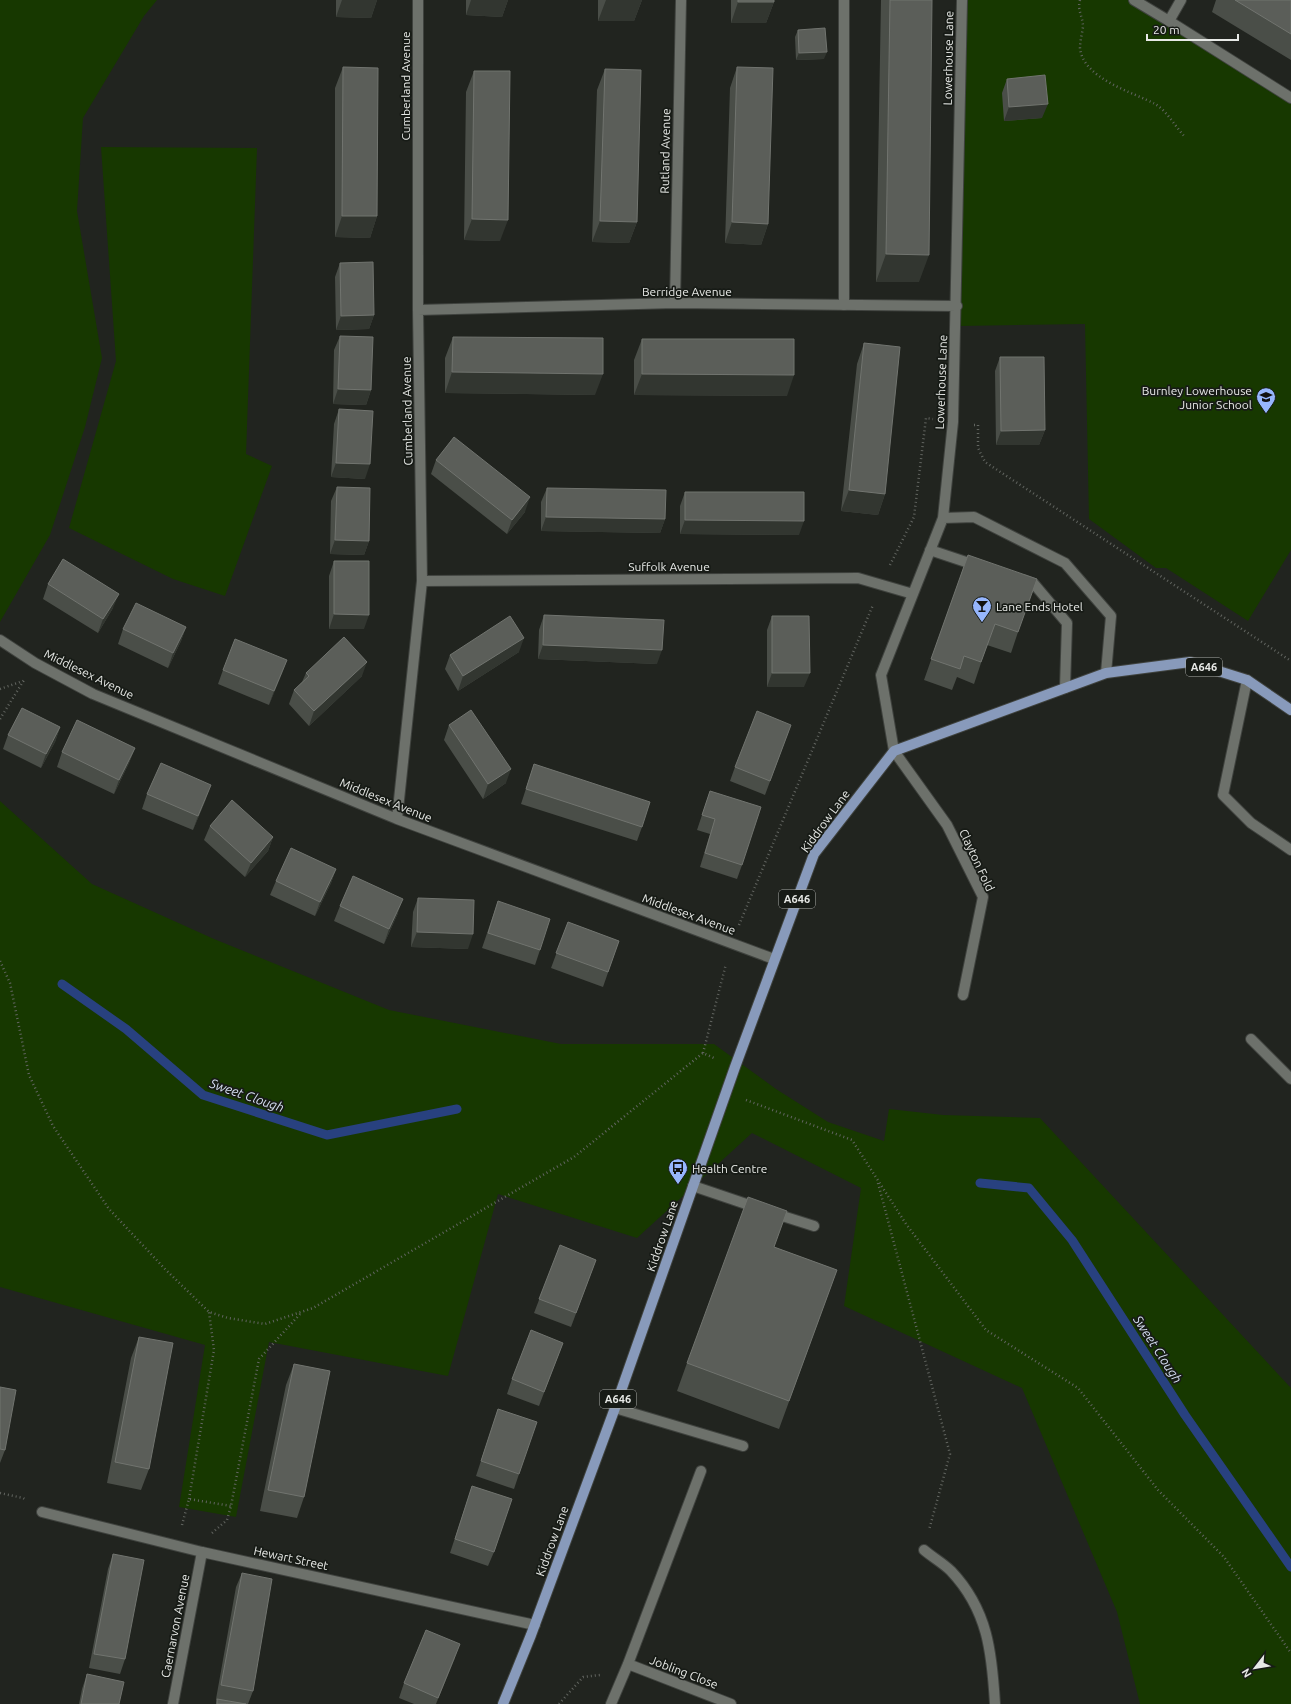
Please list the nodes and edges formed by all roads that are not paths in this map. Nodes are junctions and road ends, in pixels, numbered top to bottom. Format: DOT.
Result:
graph roads {
  1 [pos="418,0"];
  2 [pos="681,0"];
  3 [pos="844,0"];
  4 [pos="962,0"];
  5 [pos="1134,0"];
  6 [pos="1181,0"];
  7 [pos="1169,21"];
  8 [pos="1291,98"];
  9 [pos="675,303"];
  10 [pos="844,305"];
  11 [pos="957,306"];
  12 [pos="418,310"];
  13 [pos="943,518"];
  14 [pos="930,550"];
  15 [pos="990,570"];
  16 [pos="1012,577"];
  17 [pos="422,581"];
  18 [pos="913,594"];
  19 [pos="0,640"];
  20 [pos="1106,673"];
  21 [pos="1247,680"];
  22 [pos="1065,688"];
  23 [pos="1291,710"];
  24 [pos="894,751"];
  25 [pos="397,820"];
  26 [pos="1291,850"];
  27 [pos="774,959"];
  28 [pos="963,995"];
  29 [pos="1252,1039"];
  30 [pos="1291,1079"];
  31 [pos="693,1186"];
  32 [pos="814,1226"];
  33 [pos="615,1408"];
  34 [pos="743,1446"];
  35 [pos="701,1471"];
  36 [pos="42,1512"];
  37 [pos="924,1550"];
  38 [pos="198,1551"];
  39 [pos="535,1625"];
  40 [pos="627,1668"];
  41 [pos="173,1704"];
  42 [pos="503,1704"];
  43 [pos="611,1704"];
  44 [pos="731,1704"];
  45 [pos="995,1704"];
  1 -- 12 [label="street, Cumberland Avenue"];
  2 -- 9 [label="street, Rutland Avenue"];
  3 -- 10 [label="street"];
  4 -- 11 [label="street, Lowerhouse Lane"];
  5 -- 7 [label="street"];
  6 -- 7 [label="street"];
  7 -- 8 [label="street"];
  9 -- 10 [label="street, Berridge Avenue"];
  9 -- 12 [label="street, Berridge Avenue"];
  10 -- 11 [label="street, Berridge Avenue"];
  11 -- 13 [label="street, Lowerhouse Lane"];
  12 -- 17 [label="street, Cumberland Avenue"];
  13 -- 14 [label="street, Lowerhouse Lane"];
  13 -- 20 [label="street"];
  14 -- 15 [label="street"];
  14 -- 18 [label="street, Lowerhouse Lane"];
  16 -- 22 [label="street"];
  17 -- 18 [label="street, Suffolk Avenue"];
  17 -- 25 [label="street, Cumberland Avenue"];
  18 -- 24 [label="street, Lowerhouse Lane"];
  19 -- 25 [label="street, Middlesex Avenue"];
  20 -- 21 [label="main road, A646"];
  20 -- 22 [label="main road, A646"];
  21 -- 23 [label="main road, A646"];
  21 -- 26 [label="street"];
  22 -- 24 [label="main road, A646"];
  24 -- 27 [label="main road, Kiddrow Lane / A646"];
  24 -- 28 [label="street, Clayton Fold"];
  25 -- 27 [label="street, Middlesex Avenue"];
  27 -- 31 [label="main road, Kiddrow Lane / A646"];
  29 -- 30 [label="street"];
  31 -- 32 [label="street"];
  31 -- 33 [label="main road, Kiddrow Lane / A646"];
  33 -- 34 [label="street"];
  33 -- 39 [label="main road, Kiddrow Lane / A646"];
  35 -- 40 [label="street"];
  36 -- 38 [label="street, Hewart Street"];
  37 -- 45 [label="street"];
  38 -- 39 [label="street, Hewart Street"];
  38 -- 41 [label="street, Caernarvon Avenue"];
  39 -- 42 [label="main road, Kiddrow Lane / A646"];
  40 -- 43 [label="street"];
  40 -- 44 [label="street, Jobling Close"];
}
